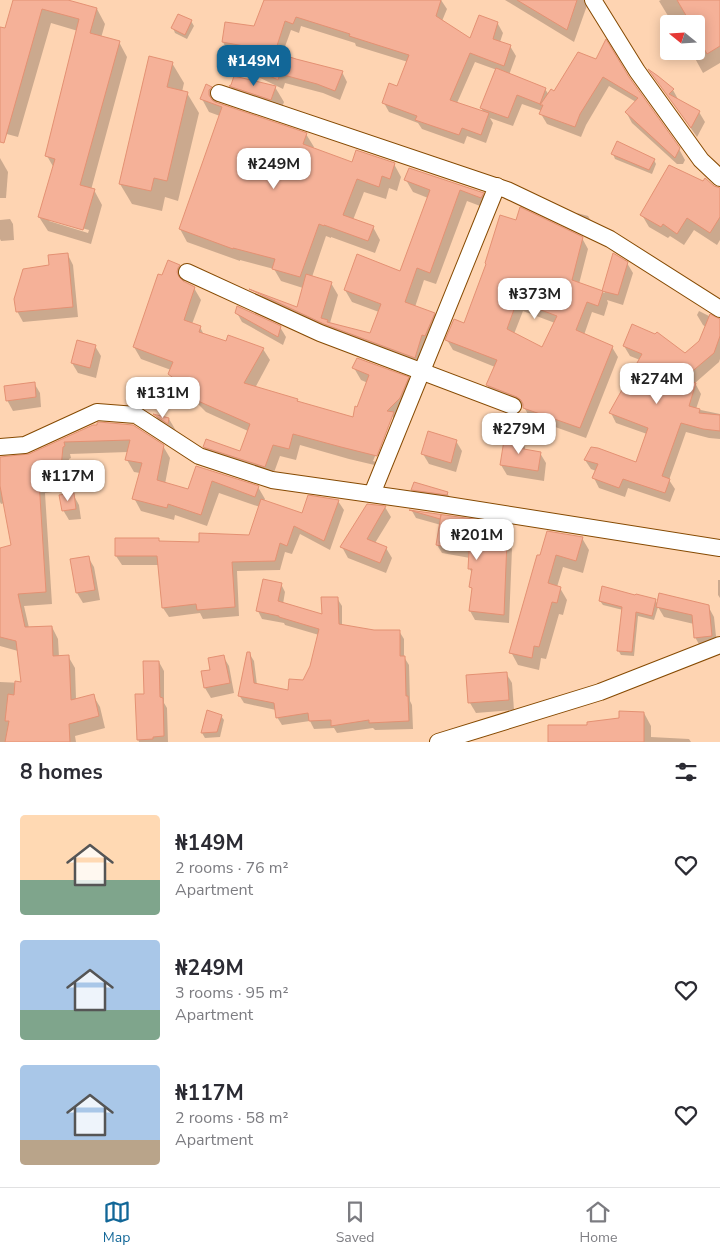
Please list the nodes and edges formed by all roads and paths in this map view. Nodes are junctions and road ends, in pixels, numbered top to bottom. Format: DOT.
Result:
graph roads {
  1 [pos="593,0"];
  2 [pos="219,93"];
  3 [pos="720,178"];
  4 [pos="497,186"];
  5 [pos="187,272"];
  6 [pos="720,309"];
  7 [pos="422,371"];
  8 [pos="513,406"];
  9 [pos="0,447"];
  10 [pos="372,494"];
  11 [pos="720,548"];
  12 [pos="720,645"];
  13 [pos="438,742"];
  1 -- 3 [label="street"];
  2 -- 4 [label="street"];
  4 -- 6 [label="street"];
  4 -- 7 [label="street"];
  5 -- 7 [label="street"];
  7 -- 8 [label="street"];
  7 -- 10 [label="street"];
  9 -- 10 [label="street"];
  10 -- 11 [label="street"];
  12 -- 13 [label="street"];
}
